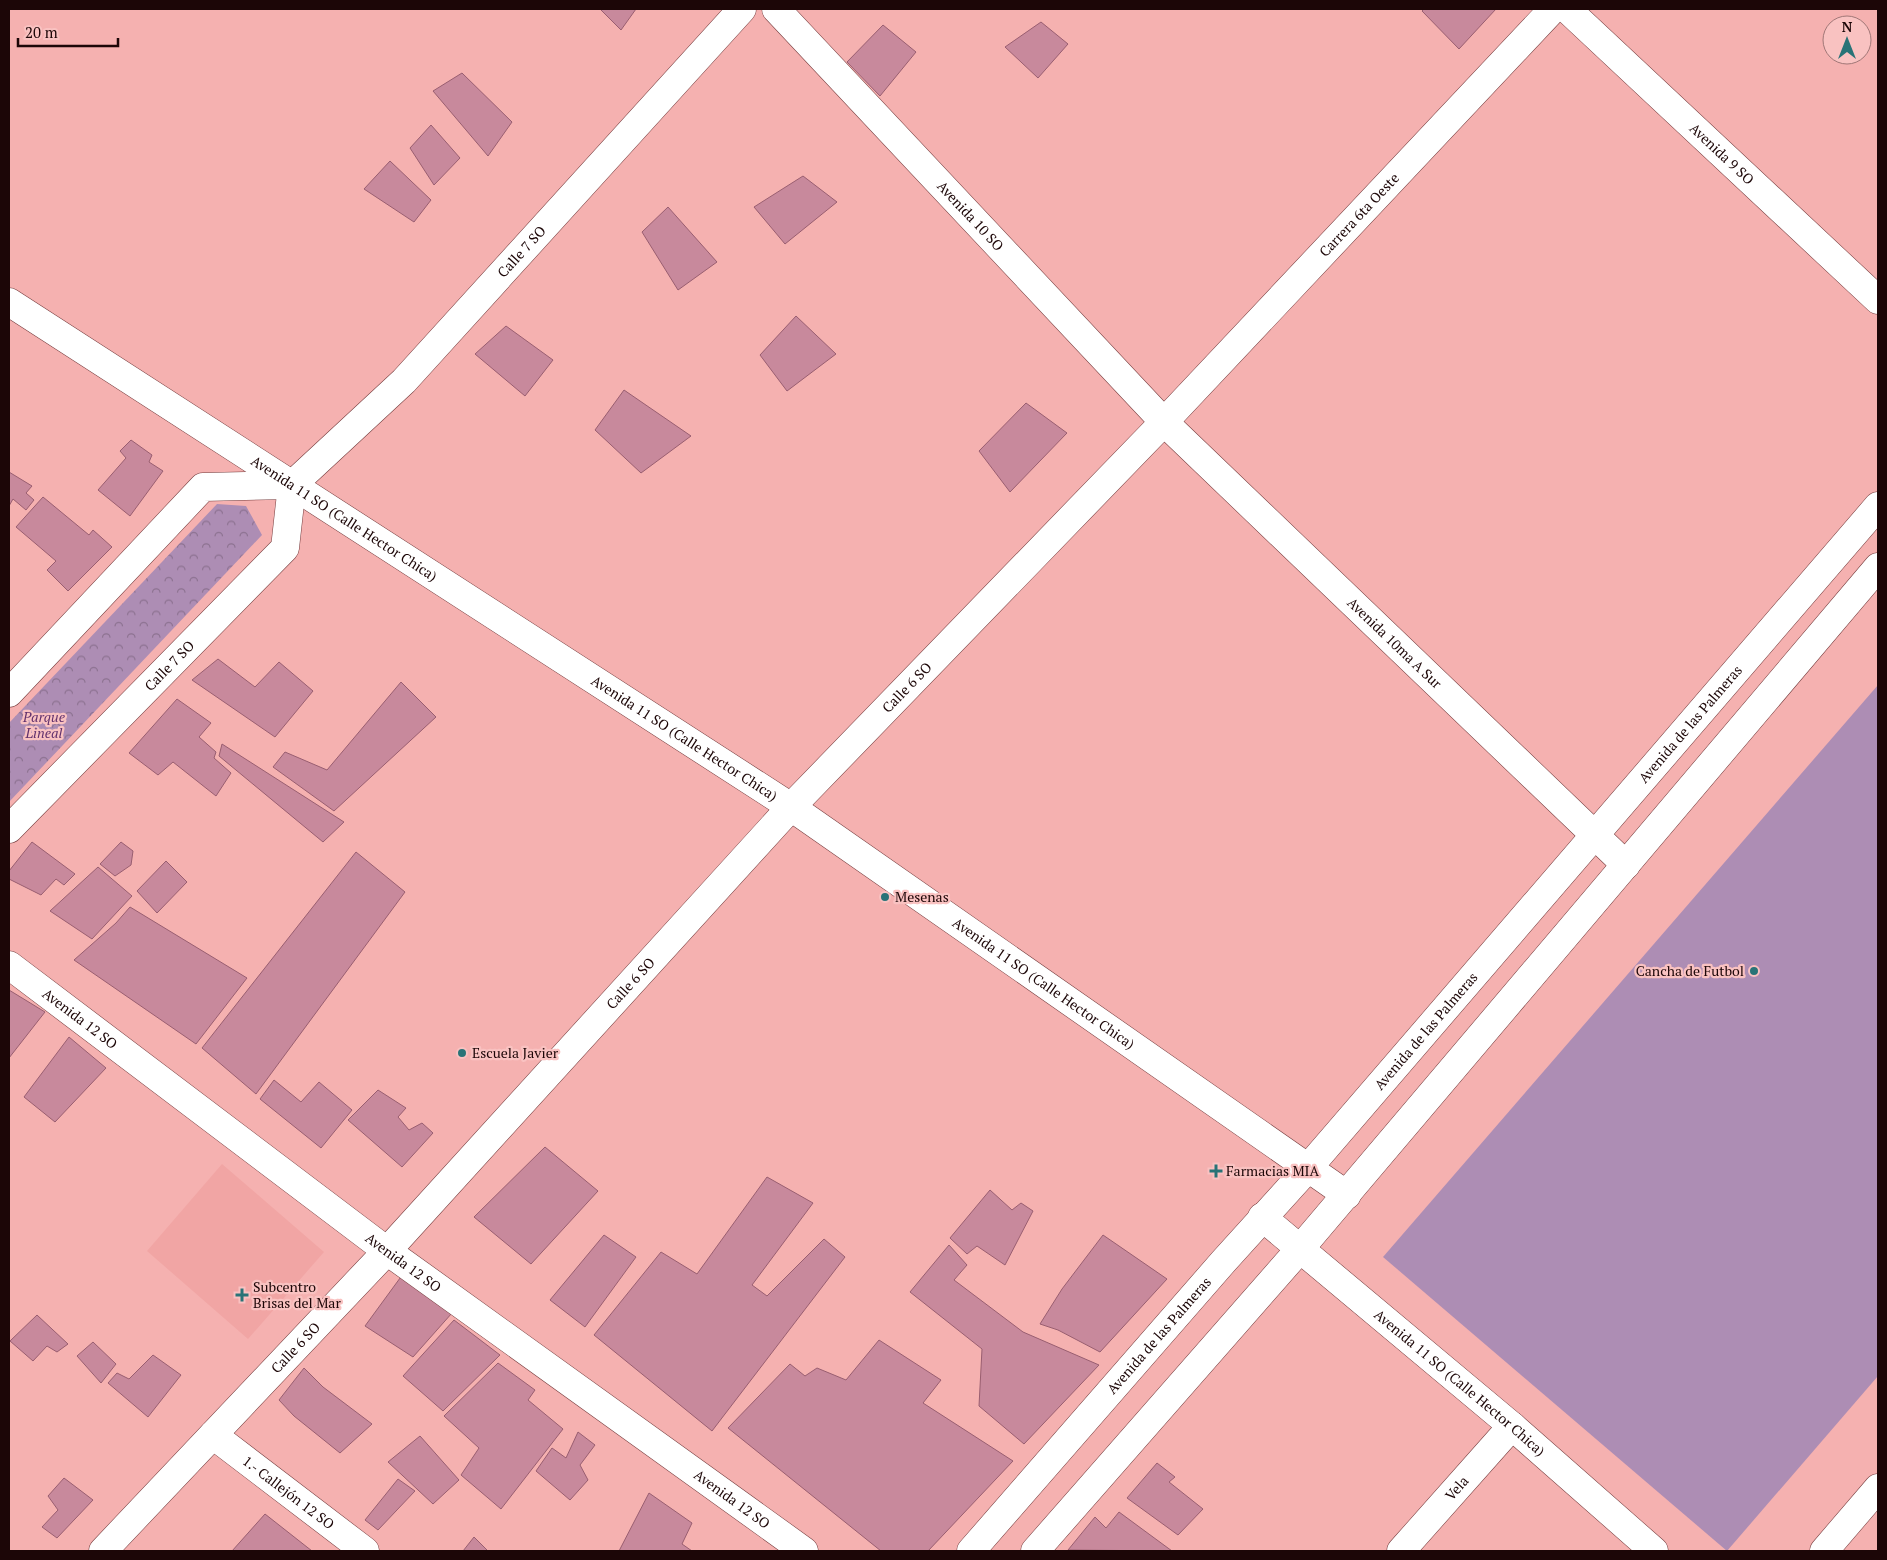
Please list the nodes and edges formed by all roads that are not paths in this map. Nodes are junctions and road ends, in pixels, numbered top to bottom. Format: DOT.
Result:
graph roads {
  1 [pos="742,9"];
  2 [pos="776,9"];
  3 [pos="1553,9"];
  4 [pos="1567,9"];
  5 [pos="1878,300"];
  6 [pos="9,302"];
  7 [pos="1164,422"];
  8 [pos="292,485"];
  9 [pos="1878,506"];
  10 [pos="1878,567"];
  11 [pos="9,693"];
  12 [pos="791,807"];
  13 [pos="9,829"];
  14 [pos="1593,836"];
  15 [pos="1626,865"];
  16 [pos="9,965"];
  17 [pos="1308,1168"];
  18 [pos="1347,1195"];
  19 [pos="1262,1217"];
  20 [pos="1300,1250"];
  21 [pos="386,1251"];
  22 [pos="1512,1426"];
  23 [pos="213,1435"];
  24 [pos="1878,1488"];
  25 [pos="103,1551"];
  26 [pos="365,1551"];
  27 [pos="804,1551"];
  28 [pos="971,1551"];
  29 [pos="1035,1551"];
  30 [pos="1401,1551"];
  31 [pos="1654,1551"];
  32 [pos="1824,1551"];
  1 -- 8 [label="street, Calle 7 SO"];
  2 -- 7 [label="street, Avenida 10 SO"];
  3 -- 7 [label="street, Carrera 6ta Oeste"];
  4 -- 5 [label="street, Avenida 9 SO"];
  6 -- 8 [label="street, Avenida 11 SO (Calle Hector Chica)"];
  7 -- 12 [label="street, Calle 6 SO"];
  7 -- 14 [label="street, Avenida 10ma A Sur"];
  8 -- 11 [label="street"];
  8 -- 12 [label="street, Avenida 11 SO (Calle Hector Chica)"];
  8 -- 13 [label="street, Calle 7 SO"];
  9 -- 14 [label="street, Avenida de las Palmeras"];
  10 -- 15 [label="street"];
  12 -- 17 [label="street, Avenida 11 SO (Calle Hector Chica)"];
  12 -- 21 [label="street, Calle 6 SO"];
  14 -- 15 [label="street, Avenida 10ma A Sur"];
  14 -- 17 [label="street, Avenida de las Palmeras"];
  15 -- 18 [label="street"];
  16 -- 21 [label="street, Avenida 12 SO"];
  17 -- 18 [label="street, Avenida 11 SO (Calle Hector Chica)"];
  17 -- 19 [label="street, Avenida de las Palmeras"];
  18 -- 20 [label="street"];
  19 -- 20 [label="street, Avenida 11 SO (Calle Hector Chica)"];
  19 -- 28 [label="street, Avenida de las Palmeras"];
  20 -- 22 [label="street, Avenida 11 SO (Calle Hector Chica)"];
  20 -- 29 [label="street"];
  21 -- 23 [label="street, Calle 6 SO"];
  21 -- 27 [label="street, Avenida 12 SO"];
  22 -- 30 [label="street, Vela"];
  22 -- 31 [label="street, Avenida 11 SO (Calle Hector Chica)"];
  23 -- 25 [label="street, Calle 6 SO"];
  23 -- 26 [label="street, 1.- Callejón 12 SO"];
  24 -- 32 [label="street"];
}
